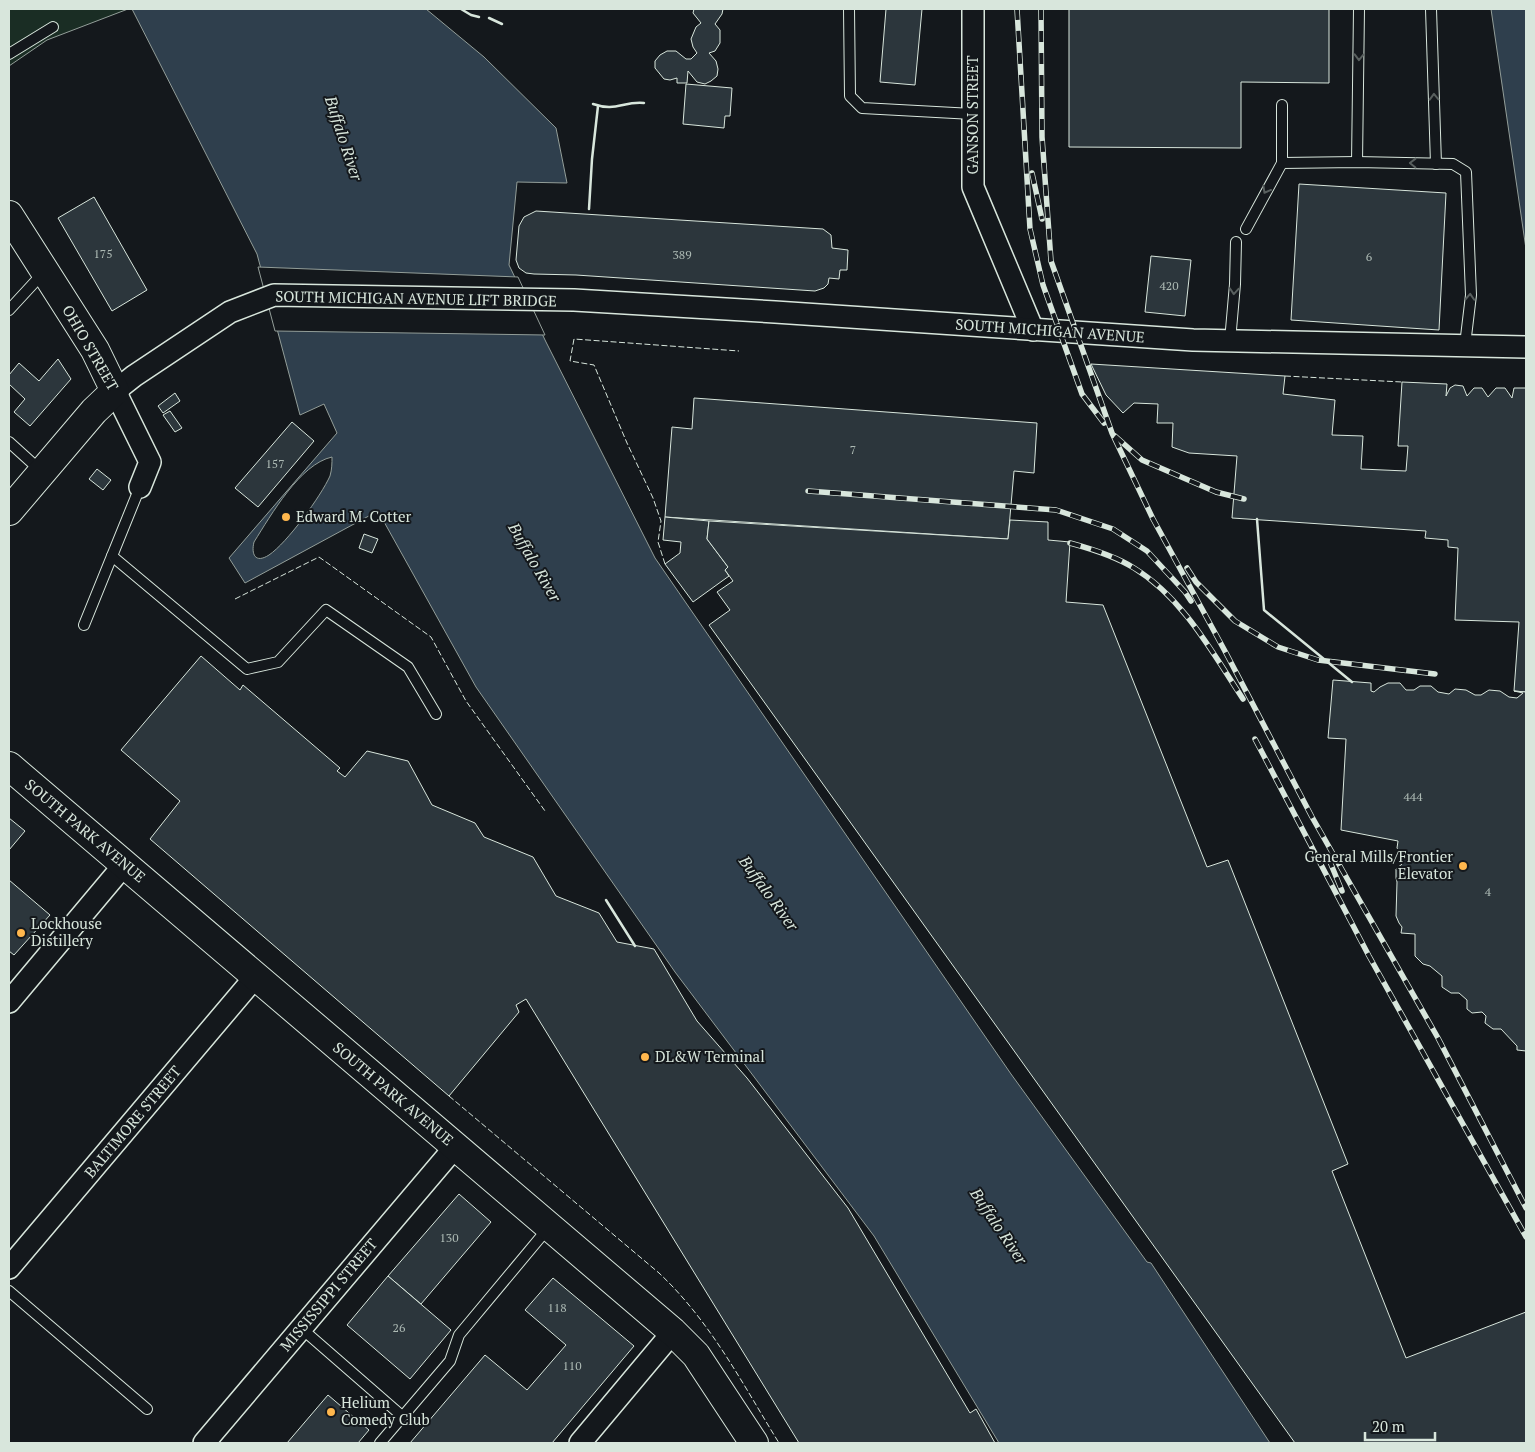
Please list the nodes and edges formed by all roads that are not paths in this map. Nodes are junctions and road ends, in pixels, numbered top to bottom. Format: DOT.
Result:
graph roads {
  1 [pos="849,9"];
  2 [pos="972,9"];
  3 [pos="1359,9"];
  4 [pos="1431,9"];
  5 [pos="53,27"];
  6 [pos="9,54"];
  7 [pos="1282,105"];
  8 [pos="973,114"];
  9 [pos="1357,162"];
  10 [pos="1282,163"];
  11 [pos="1436,164"];
  12 [pos="9,215"];
  13 [pos="1246,229"];
  14 [pos="1236,242"];
  15 [pos="45,272"];
  16 [pos="574,300"];
  17 [pos="9,310"];
  18 [pos="1033,330"];
  19 [pos="1230,341"];
  20 [pos="1465,345"];
  21 [pos="1526,347"];
  22 [pos="115,391"];
  23 [pos="9,442"];
  24 [pos="42,472"];
  25 [pos="140,487"];
  26 [pos="9,511"];
  27 [pos="112,556"];
  28 [pos="84,625"];
  29 [pos="436,714"];
  30 [pos="9,766"];
  31 [pos="124,865"];
  32 [pos="256,976"];
  33 [pos="9,1002"];
  34 [pos="455,1146"];
  35 [pos="550,1227"];
  36 [pos="9,1268"];
  37 [pos="9,1291"];
  38 [pos="301,1328"];
  39 [pos="673,1332"];
  40 [pos="147,1408"];
  41 [pos="402,1416"];
  42 [pos="204,1443"];
  43 [pos="380,1443"];
  44 [pos="580,1443"];
  45 [pos="754,1443"];
  1 -- 8 [label="lane"];
  2 -- 8 [label="street, GANSON STREET"];
  3 -- 9 [label="lane, one-way"];
  11 -- 4 [label="lane, one-way"];
  5 -- 6 [label="lane"];
  7 -- 10 [label="lane"];
  8 -- 18 [label="street, GANSON STREET"];
  9 -- 10 [label="lane"];
  11 -- 9 [label="lane, one-way"];
  10 -- 13 [label="lane, one-way"];
  20 -- 11 [label="lane, one-way"];
  12 -- 15 [label="street, OHIO STREET"];
  14 -- 19 [label="lane, one-way"];
  15 -- 17 [label="lane"];
  15 -- 22 [label="street, OHIO STREET"];
  16 -- 18 [label="street, SOUTH MICHIGAN AVENUE"];
  16 -- 22 [label="street, SOUTH MICHIGAN AVENUE LIFT BRIDGE"];
  18 -- 19 [label="street, SOUTH MICHIGAN AVENUE"];
  19 -- 20 [label="street, SOUTH MICHIGAN AVENUE"];
  20 -- 21 [label="street, SOUTH MICHIGAN AVENUE"];
  22 -- 24 [label="street"];
  22 -- 25 [label="street, OHIO STREET"];
  23 -- 24 [label="lane"];
  24 -- 26 [label="street"];
  25 -- 27 [label="lane"];
  27 -- 28 [label="lane"];
  27 -- 29 [label="lane"];
  30 -- 31 [label="street, SOUTH PARK AVENUE"];
  31 -- 32 [label="street, SOUTH PARK AVENUE"];
  31 -- 33 [label="street"];
  32 -- 34 [label="street, SOUTH PARK AVENUE"];
  32 -- 36 [label="street, BALTIMORE STREET"];
  34 -- 35 [label="street, SOUTH PARK AVENUE"];
  34 -- 38 [label="street, MISSISSIPPI STREET"];
  35 -- 39 [label="street, SOUTH PARK AVENUE"];
  35 -- 41 [label="lane"];
  37 -- 40 [label="lane"];
  38 -- 41 [label="lane"];
  38 -- 42 [label="street, MISSISSIPPI STREET"];
  39 -- 44 [label="street"];
  39 -- 45 [label="street, SOUTH PARK AVENUE"];
  41 -- 43 [label="lane"];
}
